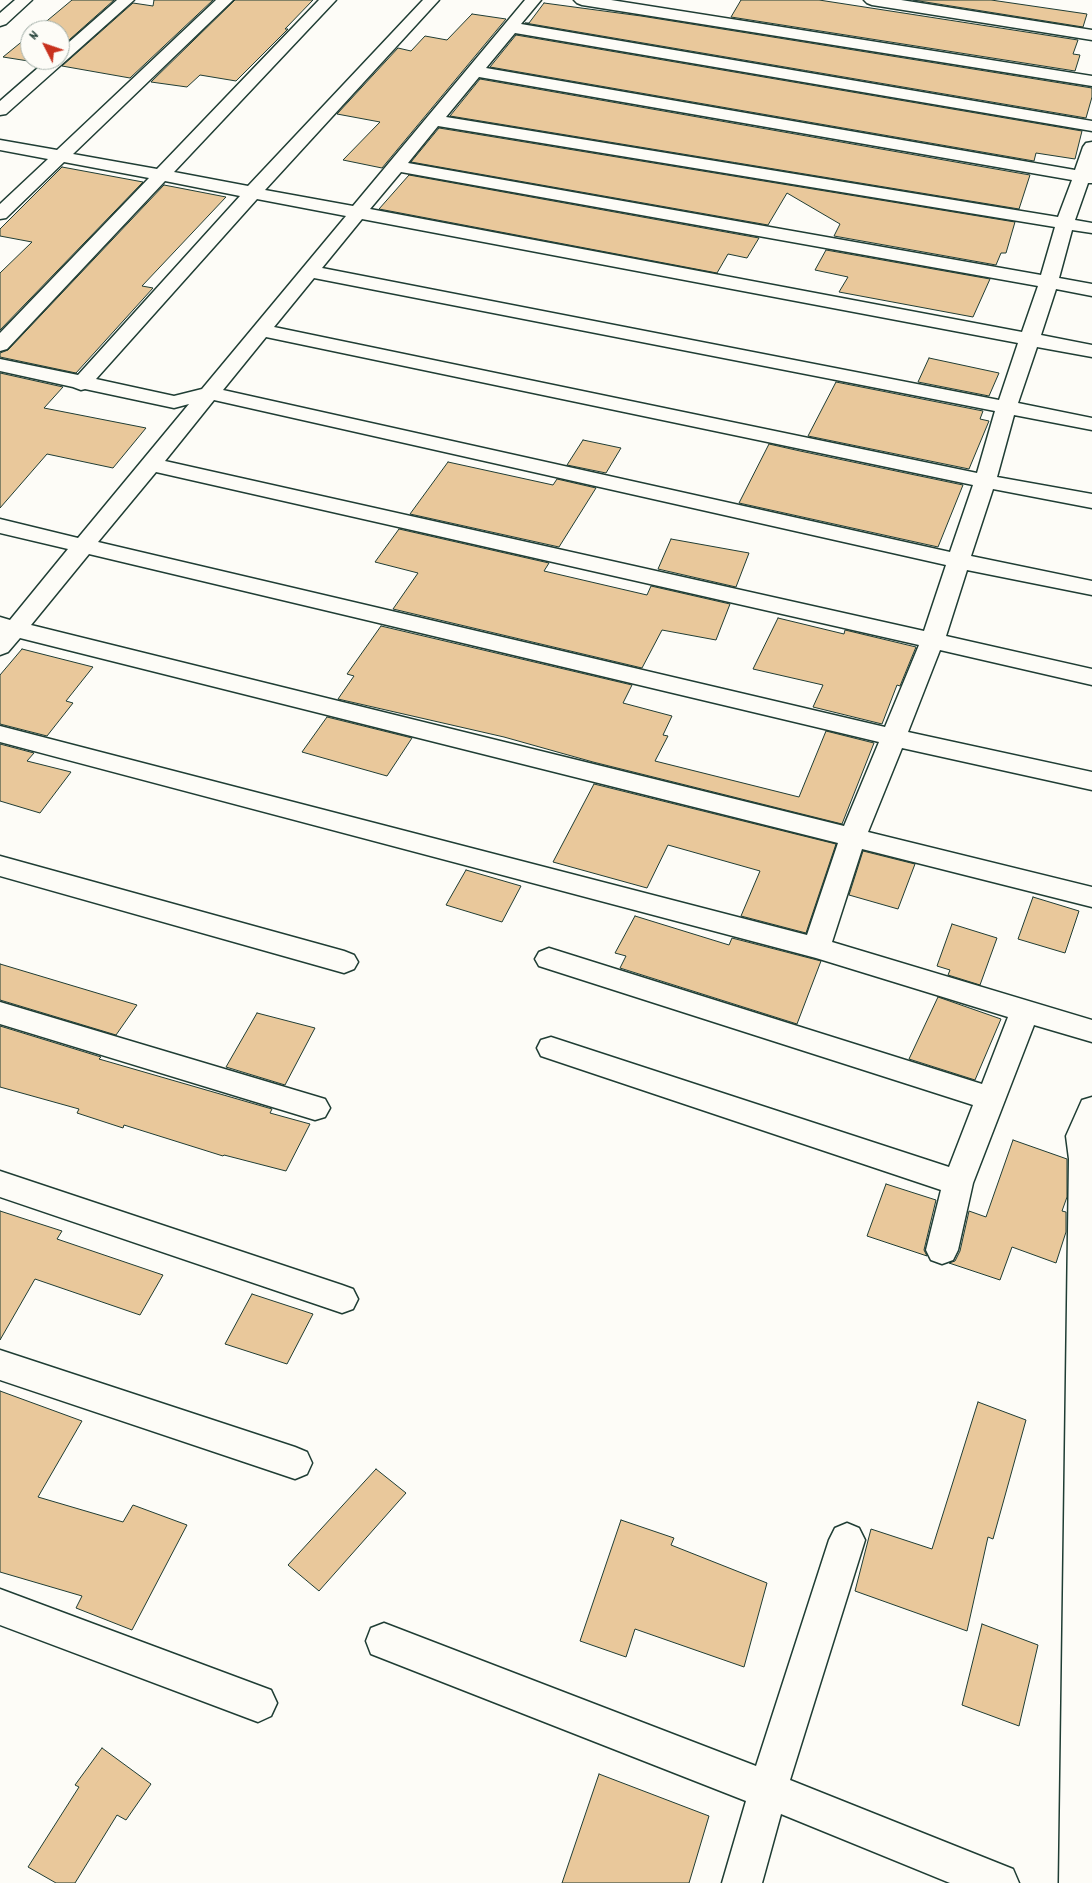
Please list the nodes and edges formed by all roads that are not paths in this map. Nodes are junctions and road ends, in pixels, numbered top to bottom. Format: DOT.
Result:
graph roads {
  1 [pos="24,0"];
  2 [pos="126,0"];
  3 [pos="225,0"];
  4 [pos="328,0"];
  5 [pos="431,0"];
  6 [pos="533,0"];
  7 [pos="582,0"];
  8 [pos="872,0"];
  9 [pos="0,21"];
  10 [pos="510,28"];
  11 [pos="1092,35"];
  12 [pos="70,49"];
  13 [pos="46,70"];
  14 [pos="474,71"];
  15 [pos="1092,80"];
  16 [pos="0,110"];
  17 [pos="434,120"];
  18 [pos="1092,126"];
  19 [pos="0,145"];
  20 [pos="1092,147"];
  21 [pos="60,157"];
  22 [pos="397,166"];
  23 [pos="161,176"];
  24 [pos="1086,177"];
  25 [pos="252,193"];
  26 [pos="357,213"];
  27 [pos="0,214"];
  28 [pos="1065,223"];
  29 [pos="1092,228"];
  30 [pos="309,271"];
  31 [pos="1049,282"];
  32 [pos="1092,290"];
  33 [pos="261,330"];
  34 [pos="1031,339"];
  35 [pos="0,345"];
  36 [pos="1092,351"];
  37 [pos="0,365"];
  38 [pos="81,384"];
  39 [pos="208,393"];
  40 [pos="1006,408"];
  41 [pos="1092,424"];
  42 [pos="151,464"];
  43 [pos="985,481"];
  44 [pos="1092,500"];
  45 [pos="0,526"];
  46 [pos="84,545"];
  47 [pos="959,562"];
  48 [pos="1092,588"];
  49 [pos="5,634"];
  50 [pos="932,642"];
  51 [pos="1092,677"];
  52 [pos="0,734"];
  53 [pos="892,737"];
  54 [pos="1092,781"];
  55 [pos="852,839"];
  56 [pos="0,866"];
  57 [pos="1092,897"];
  58 [pos="816,948"];
  59 [pos="549,958"];
  60 [pos="344,962"];
  61 [pos="1025,1011"];
  62 [pos="0,1013"];
  63 [pos="1092,1031"];
  64 [pos="551,1048"];
  65 [pos="991,1098"];
  66 [pos="315,1108"];
  67 [pos="1092,1108"];
  68 [pos="1088,1160"];
  69 [pos="958,1183"];
  70 [pos="0,1184"];
  71 [pos="942,1250"];
  72 [pos="342,1299"];
  73 [pos="1087,1352"];
  74 [pos="0,1365"];
  75 [pos="295,1463"];
  76 [pos="848,1540"];
  77 [pos="0,1607"];
  78 [pos="384,1641"];
  79 [pos="258,1703"];
  80 [pos="768,1790"];
  81 [pos="742,1883"];
  82 [pos="999,1883"];
  83 [pos="1078,1883"];
  1 -- 9 [label="street"];
  2 -- 12 [label="street"];
  3 -- 21 [label="street"];
  4 -- 23 [label="street"];
  5 -- 25 [label="street"];
  6 -- 10 [label="street"];
  7 -- 15 [label="street"];
  8 -- 11 [label="street"];
  10 -- 14 [label="street"];
  10 -- 18 [label="street"];
  13 -- 16 [label="street"];
  14 -- 17 [label="street"];
  14 -- 24 [label="street"];
  17 -- 22 [label="street"];
  17 -- 28 [label="street"];
  19 -- 21 [label="street"];
  20 -- 24 [label="street"];
  21 -- 23 [label="street"];
  21 -- 27 [label="street"];
  22 -- 26 [label="street"];
  22 -- 31 [label="street"];
  23 -- 25 [label="street"];
  23 -- 35 [label="street"];
  24 -- 28 [label="street"];
  25 -- 26 [label="street"];
  25 -- 38 [label="street"];
  26 -- 30 [label="street"];
  26 -- 34 [label="street"];
  28 -- 29 [label="street"];
  28 -- 31 [label="street"];
  30 -- 33 [label="street"];
  30 -- 40 [label="street"];
  31 -- 32 [label="street"];
  31 -- 34 [label="street"];
  33 -- 39 [label="street"];
  33 -- 43 [label="street"];
  34 -- 36 [label="street"];
  34 -- 40 [label="street"];
  37 -- 38 [label="street"];
  38 -- 39 [label="street"];
  39 -- 42 [label="street"];
  39 -- 47 [label="street"];
  40 -- 41 [label="street"];
  40 -- 43 [label="street"];
  42 -- 46 [label="street"];
  42 -- 50 [label="street"];
  43 -- 44 [label="street"];
  43 -- 47 [label="street"];
  45 -- 46 [label="street"];
  46 -- 49 [label="street"];
  46 -- 53 [label="street"];
  47 -- 48 [label="street"];
  47 -- 50 [label="street"];
  49 -- 55 [label="street"];
  50 -- 51 [label="street"];
  50 -- 53 [label="street"];
  52 -- 58 [label="street"];
  53 -- 54 [label="street"];
  53 -- 55 [label="street"];
  55 -- 57 [label="street"];
  55 -- 58 [label="street"];
  56 -- 60 [label="street"];
  58 -- 61 [label="street"];
  59 -- 65 [label="street"];
  61 -- 63 [label="street"];
  61 -- 65 [label="street"];
  62 -- 66 [label="street"];
  64 -- 69 [label="street"];
  65 -- 69 [label="street"];
  67 -- 68 [label="street"];
  68 -- 73 [label="street"];
  69 -- 71 [label="street"];
  70 -- 72 [label="street"];
  73 -- 83 [label="street"];
  74 -- 75 [label="street"];
  76 -- 80 [label="street"];
  77 -- 79 [label="street"];
  78 -- 80 [label="street"];
  80 -- 81 [label="street"];
  80 -- 82 [label="street"];
}
